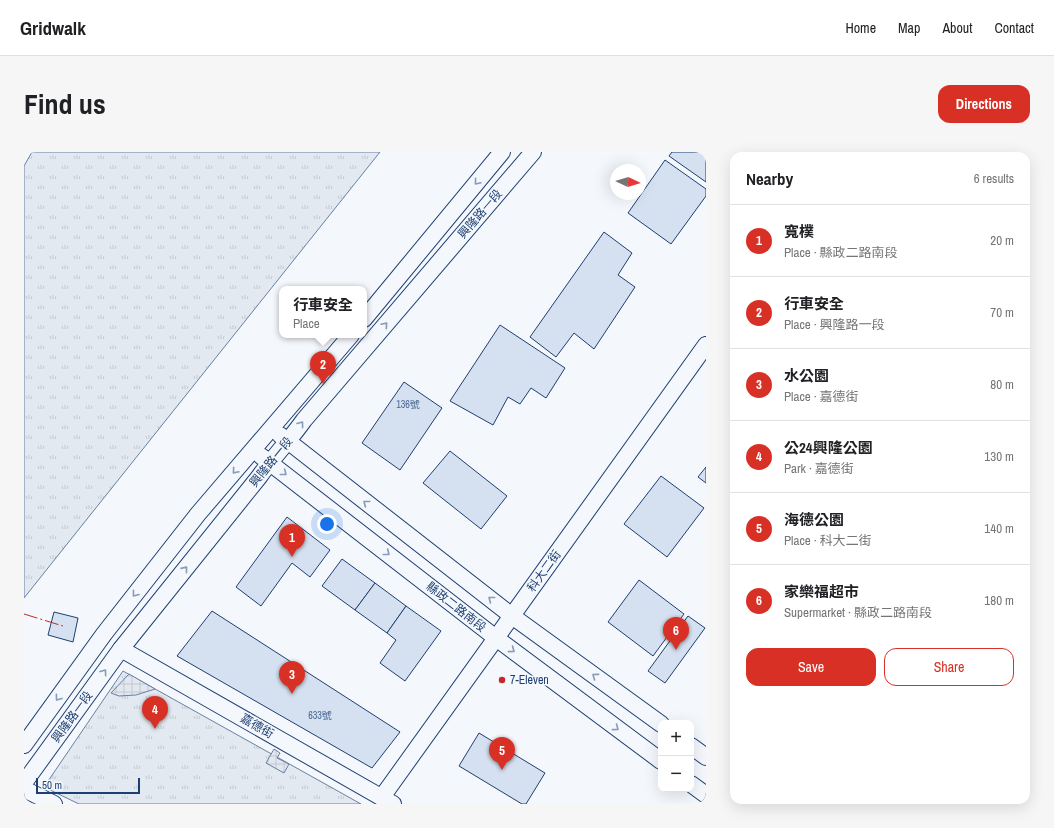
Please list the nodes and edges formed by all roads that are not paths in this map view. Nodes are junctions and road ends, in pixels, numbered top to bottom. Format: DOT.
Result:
graph roads {
  1 [pos="502,152"];
  2 [pos="533,152"];
  3 [pos="367,315"];
  4 [pos="348,338"];
  5 [pos="706,345"];
  6 [pos="272,428"];
  7 [pos="288,442"];
  8 [pos="253,450"];
  9 [pos="270,462"];
  10 [pos="512,616"];
  11 [pos="496,638"];
  12 [pos="121,649"];
  13 [pos="658,722"];
  14 [pos="24,745"];
  15 [pos="694,748"];
  16 [pos="706,757"];
  17 [pos="658,759"];
  18 [pos="24,783"];
  19 [pos="694,786"];
  20 [pos="24,789"];
  21 [pos="706,795"];
  22 [pos="387,801"];
  23 [pos="54,804"];
  1 -- 3 [label="street, 興隆路一段, one-way"];
  7 -- 2 [label="street, 興隆路一段, one-way"];
  4 -- 6 [label="street, 興隆路一段"];
  5 -- 10 [label="street, 科大二街"];
  6 -- 7 [label="street"];
  6 -- 8 [label="street, 興隆路一段"];
  7 -- 9 [label="street, 興隆路一段"];
  10 -- 7 [label="street, one-way"];
  8 -- 9 [label="street, 縣政二路南段"];
  8 -- 14 [label="street, 興隆路一段, one-way"];
  9 -- 11 [label="street, 縣政二路南段, one-way"];
  12 -- 9 [label="street, 興隆路一段, one-way"];
  10 -- 11 [label="street, 科大二街"];
  13 -- 10 [label="street, one-way"];
  11 -- 17 [label="street, 縣政二路南段, one-way"];
  11 -- 22 [label="street, 科大二街"];
  18 -- 12 [label="street, 興隆路一段, one-way"];
  12 -- 22 [label="street, 嘉德街"];
  15 -- 16 [label="street"];
  19 -- 21 [label="street"];
  20 -- 23 [label="street"];
}
